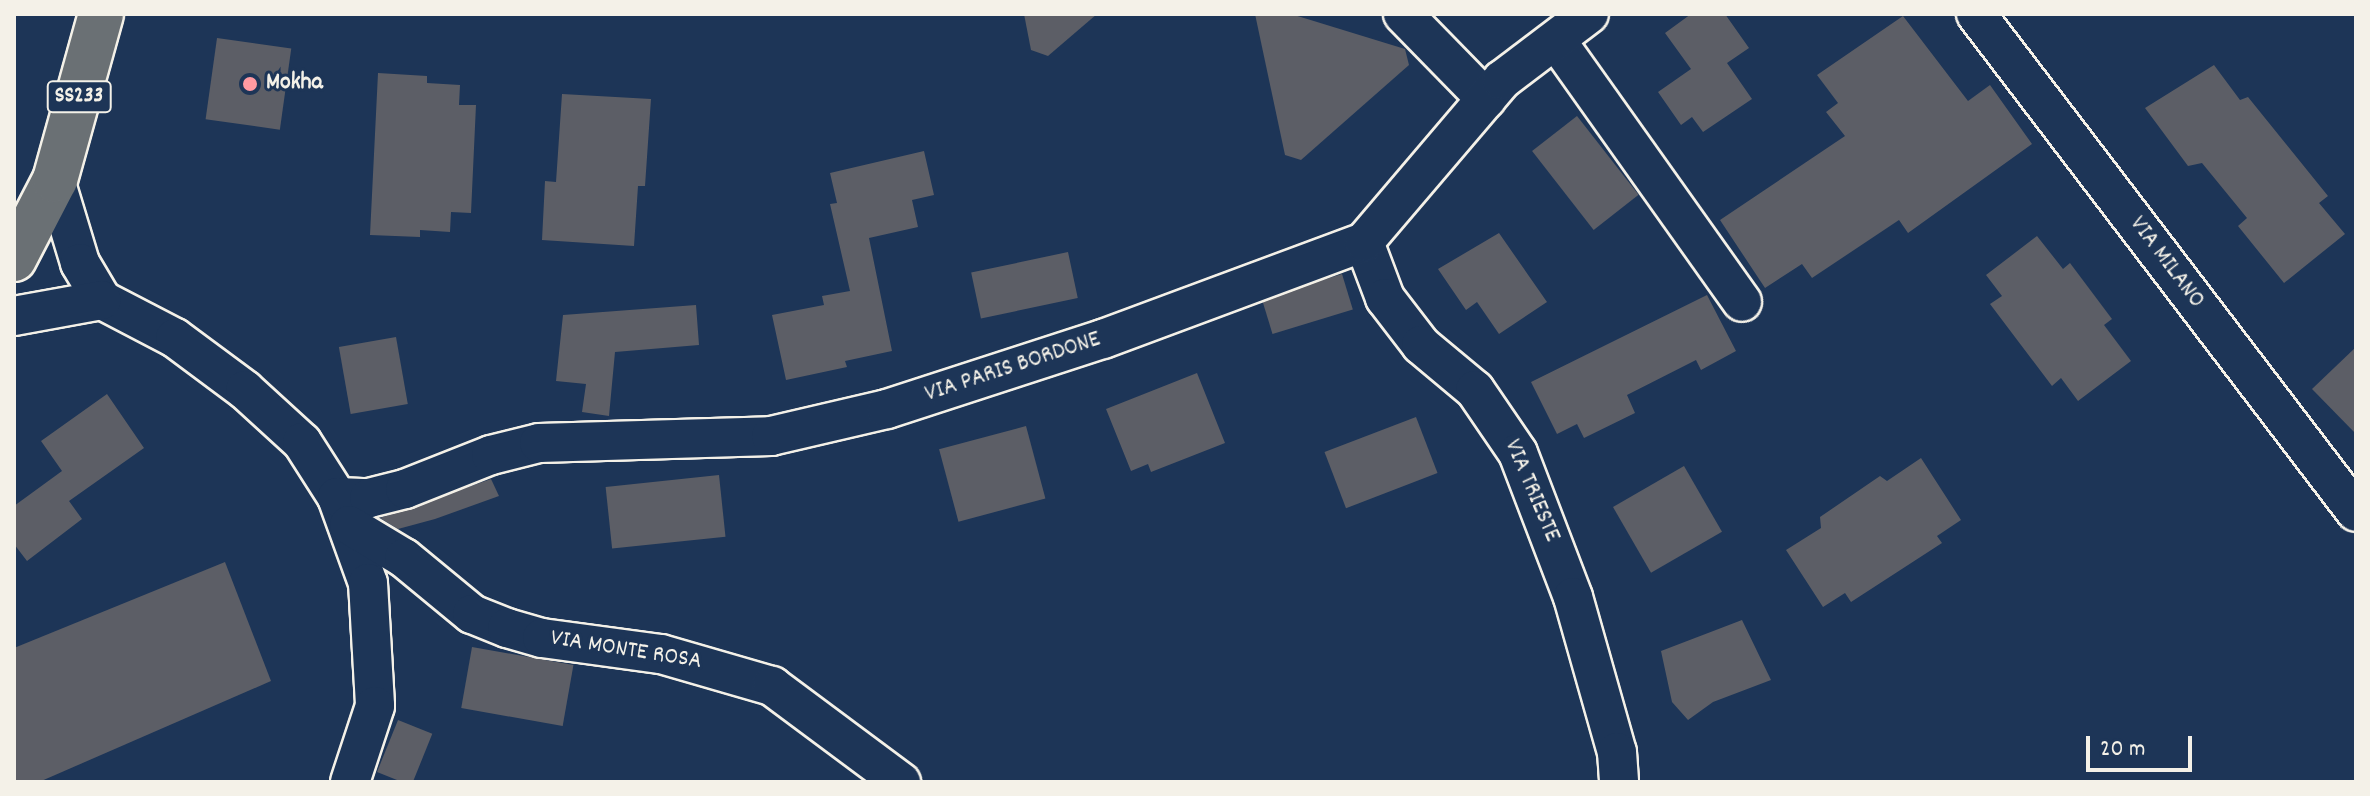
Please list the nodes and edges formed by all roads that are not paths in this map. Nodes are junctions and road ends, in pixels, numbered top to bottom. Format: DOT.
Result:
graph roads {
  1 [pos="101,14"];
  2 [pos="1403,14"];
  3 [pos="1589,14"];
  4 [pos="1976,14"];
  5 [pos="1556,40"];
  6 [pos="1486,99"];
  7 [pos="55,180"];
  8 [pos="1364,242"];
  9 [pos="14,259"];
  10 [pos="102,300"];
  11 [pos="1742,302"];
  12 [pos="14,316"];
  13 [pos="343,511"];
  14 [pos="2356,512"];
  15 [pos="350,782"];
  16 [pos="901,782"];
  17 [pos="1619,782"];
  1 -- 7 [label="main road, SS233"];
  2 -- 6 [label="street"];
  3 -- 5 [label="street, VIA PARIS BORDONE"];
  4 -- 14 [label="street, VIA MILANO"];
  5 -- 6 [label="street, VIA PARIS BORDONE"];
  5 -- 11 [label="street"];
  6 -- 8 [label="street, VIA PARIS BORDONE"];
  7 -- 9 [label="main road, SS233"];
  7 -- 10 [label="street"];
  8 -- 13 [label="street, VIA PARIS BORDONE"];
  8 -- 17 [label="street, VIA TRIESTE"];
  10 -- 12 [label="street"];
  10 -- 13 [label="street"];
  13 -- 15 [label="street"];
  13 -- 16 [label="street, VIA MONTE ROSA"];
}
